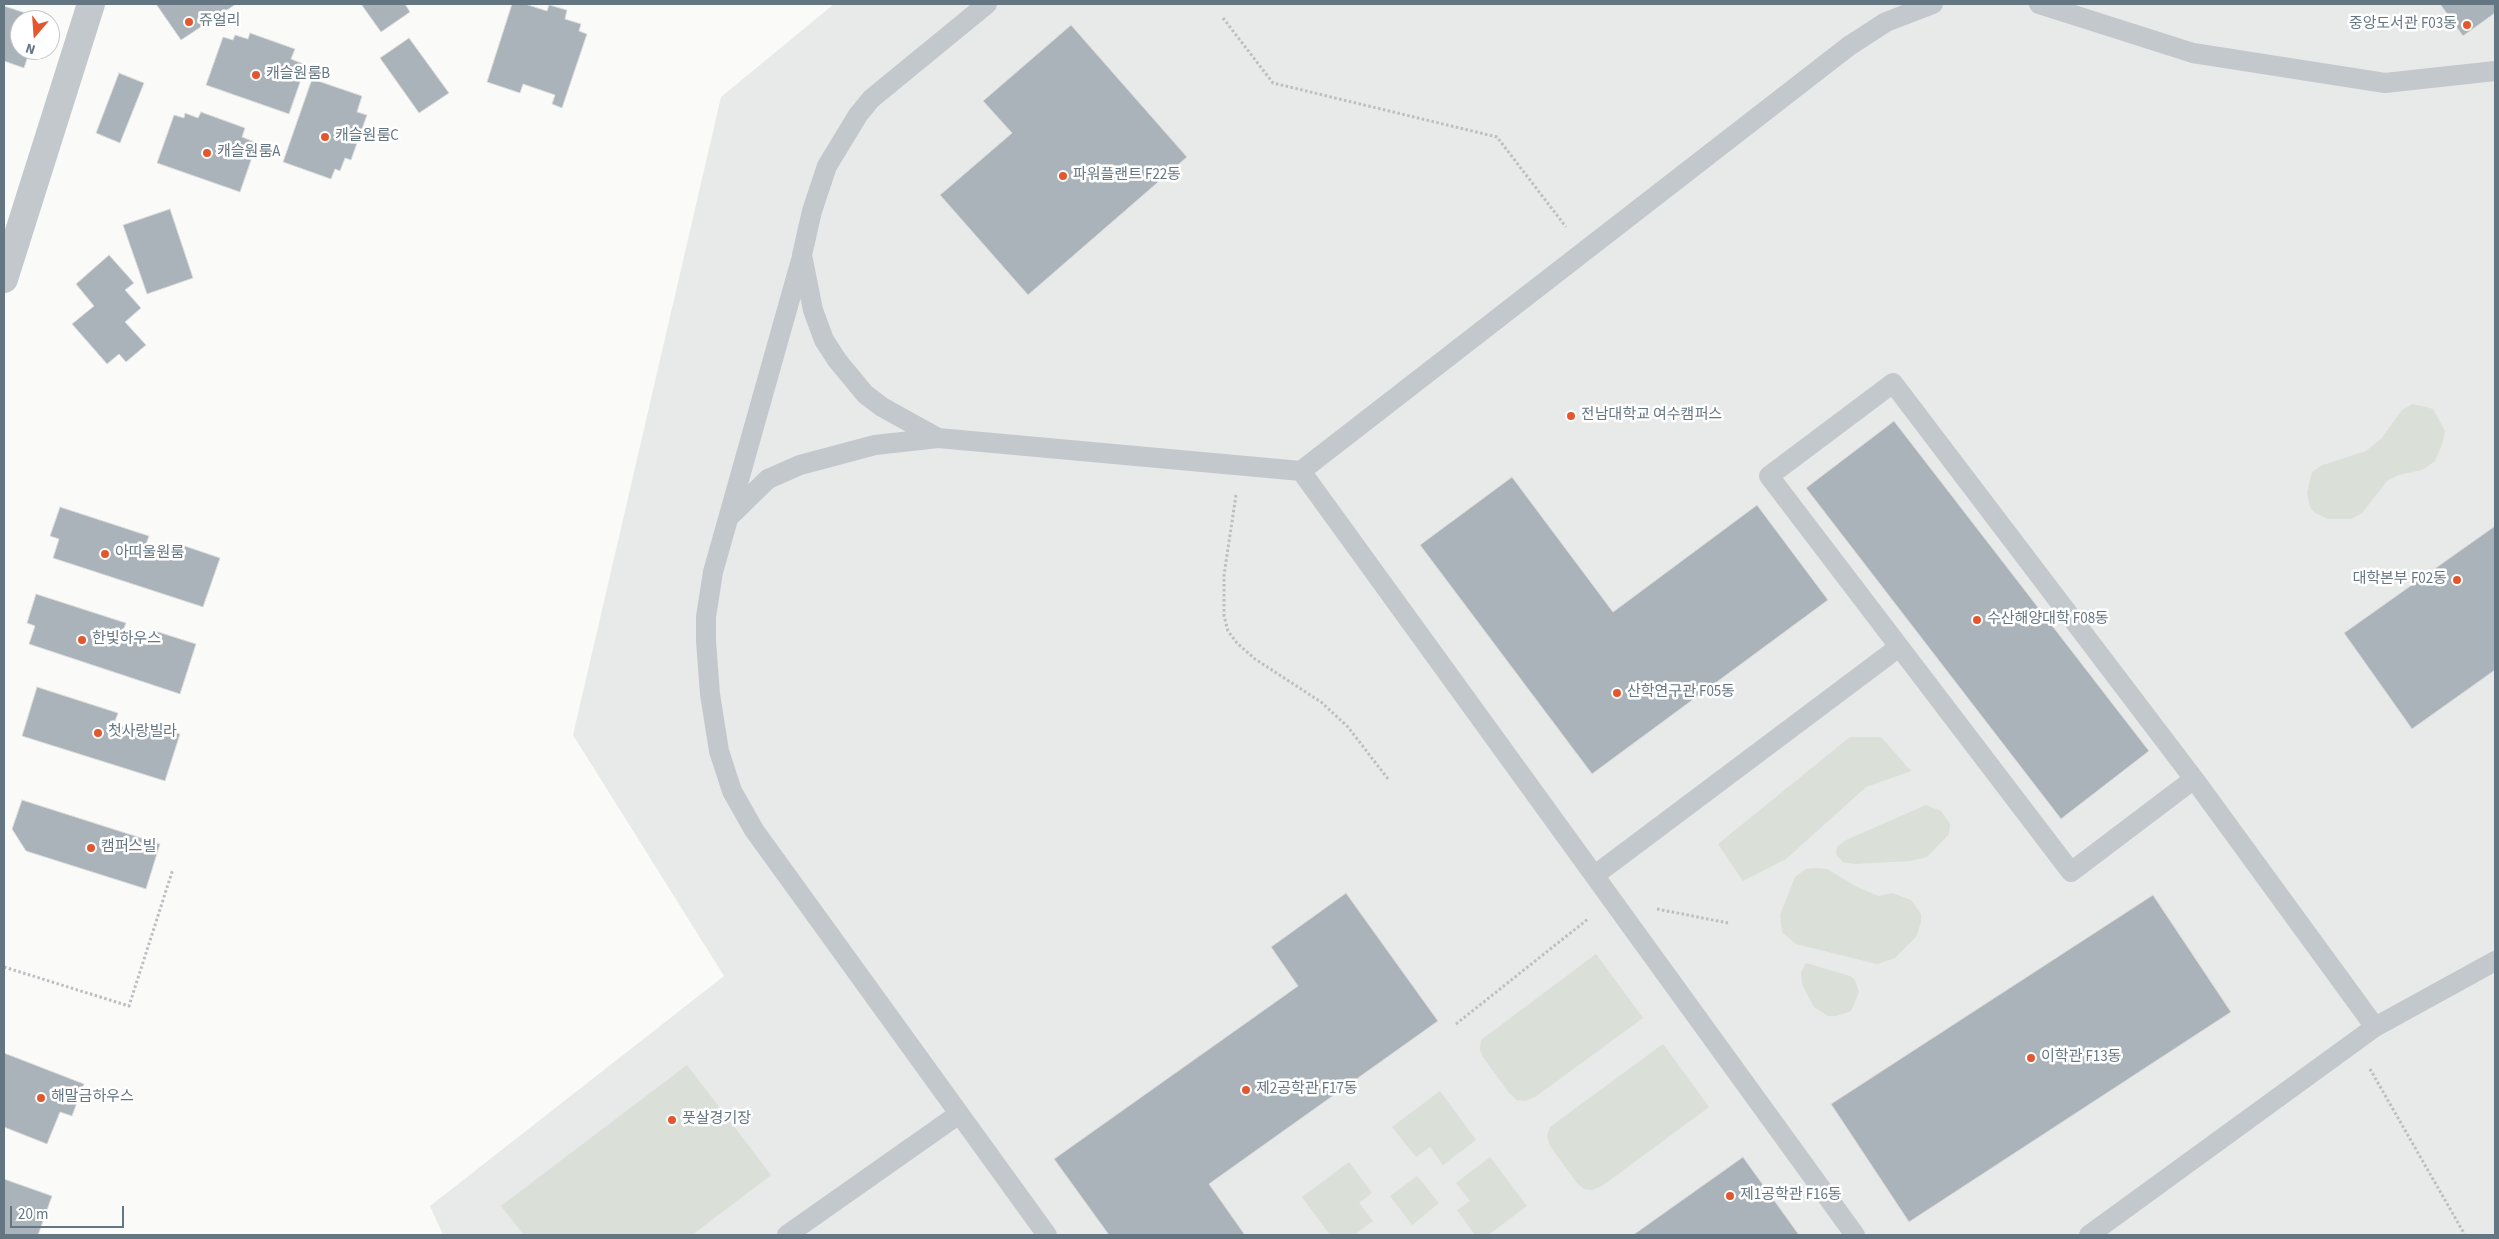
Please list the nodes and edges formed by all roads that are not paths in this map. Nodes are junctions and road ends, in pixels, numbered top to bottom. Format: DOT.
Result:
graph roads {
  1 [pos="92,4"];
  2 [pos="987,4"];
  3 [pos="1933,4"];
  4 [pos="2039,4"];
  5 [pos="2495,71"];
  6 [pos="802,256"];
  7 [pos="4,279"];
  8 [pos="938,438"];
  9 [pos="1302,471"];
  10 [pos="728,518"];
  11 [pos="1899,647"];
  12 [pos="2194,779"];
  13 [pos="1595,876"];
  14 [pos="2495,961"];
  15 [pos="2375,1027"];
  16 [pos="959,1114"];
  17 [pos="787,1235"];
  18 [pos="1047,1235"];
  19 [pos="1855,1235"];
  20 [pos="2089,1235"];
  1 -- 7 [label="street"];
  2 -- 6 [label="lane"];
  3 -- 9 [label="lane"];
  4 -- 5 [label="lane"];
  6 -- 8 [label="lane"];
  6 -- 10 [label="lane"];
  8 -- 9 [label="lane"];
  8 -- 10 [label="lane"];
  9 -- 13 [label="lane"];
  10 -- 16 [label="lane"];
  11 -- 12 [label="lane"];
  11 -- 12 [label="lane"];
  11 -- 13 [label="lane"];
  12 -- 15 [label="lane"];
  13 -- 19 [label="lane"];
  14 -- 15 [label="lane"];
  15 -- 20 [label="lane"];
  16 -- 17 [label="lane"];
  16 -- 18 [label="lane"];
}
